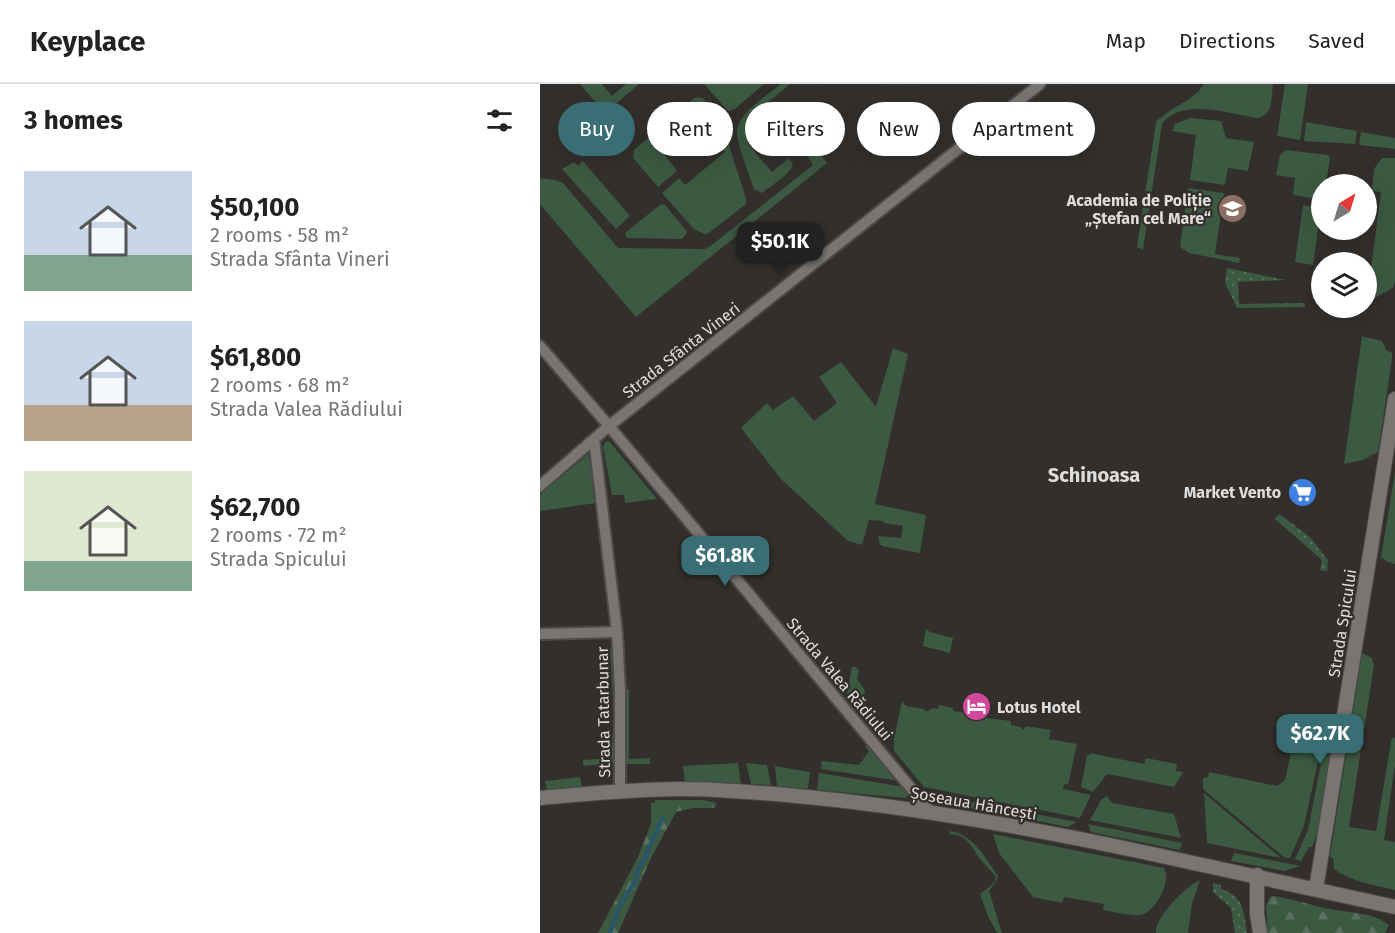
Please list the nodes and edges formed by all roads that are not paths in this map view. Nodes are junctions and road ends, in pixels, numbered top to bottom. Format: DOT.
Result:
graph roads {
  1 [pos="1040,84"];
  2 [pos="540,346"];
  3 [pos="1395,399"];
  4 [pos="609,426"];
  5 [pos="594,439"];
  6 [pos="540,486"];
  7 [pos="617,632"];
  8 [pos="540,634"];
  9 [pos="620,791"];
  10 [pos="540,798"];
  11 [pos="930,811"];
  12 [pos="1257,875"];
  13 [pos="1316,889"];
  14 [pos="1395,907"];
  15 [pos="1260,933"];
  1 -- 4 [label="street, Strada Sfânta Vineri"];
  2 -- 4 [label="street, Strada Valea Rădiului"];
  3 -- 13 [label="street, Strada Spicului"];
  4 -- 5 [label="street, Strada Sfânta Vineri"];
  4 -- 11 [label="street, Strada Valea Rădiului"];
  5 -- 6 [label="street, Strada Sfânta Vineri"];
  5 -- 7 [label="street"];
  7 -- 8 [label="street"];
  7 -- 9 [label="street, Strada Tatarbunar"];
  9 -- 10 [label="street, Șoseaua Hâncești"];
  9 -- 11 [label="street, Șoseaua Hâncești"];
  11 -- 12 [label="street, Șoseaua Hâncești"];
  12 -- 13 [label="street, Șoseaua Hâncești"];
  12 -- 15 [label="street"];
  13 -- 14 [label="street, Șoseaua Hâncești"];
}
